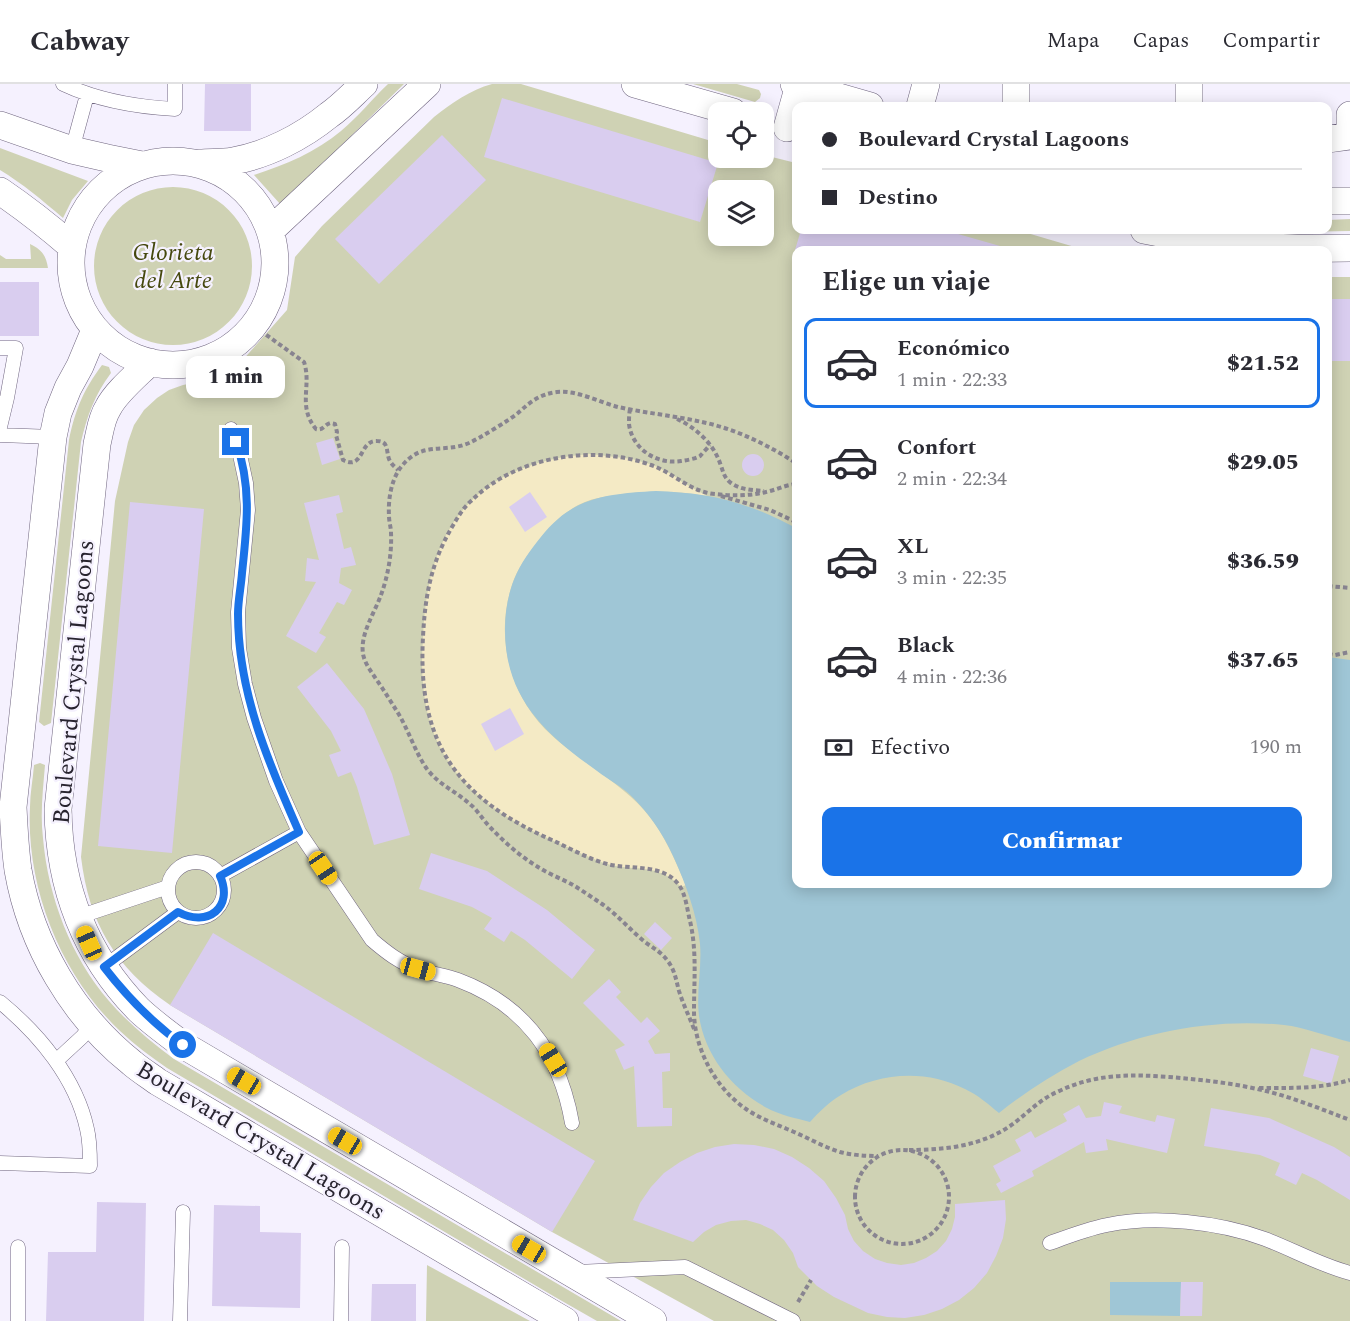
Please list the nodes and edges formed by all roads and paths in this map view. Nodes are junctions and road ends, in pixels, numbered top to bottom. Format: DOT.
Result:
graph roads {
  1 [pos="63,84"];
  2 [pos="175,84"];
  3 [pos="364,84"];
  4 [pos="427,84"];
  5 [pos="635,84"];
  6 [pos="926,84"];
  7 [pos="1016,84"];
  8 [pos="1189,84"];
  9 [pos="797,85"];
  10 [pos="87,95"];
  11 [pos="856,102"];
  12 [pos="921,102"];
  13 [pos="1016,102"];
  14 [pos="1188,102"];
  15 [pos="708,105"];
  16 [pos="1350,115"];
  17 [pos="0,125"];
  18 [pos="782,127"];
  19 [pos="1332,138"];
  20 [pos="72,150"];
  21 [pos="196,163"];
  22 [pos="142,165"];
  23 [pos="0,191"];
  24 [pos="1332,201"];
  25 [pos="1350,201"];
  26 [pos="271,230"];
  27 [pos="1165,234"];
  28 [pos="71,246"];
  29 [pos="1264,246"];
  30 [pos="1332,248"];
  31 [pos="1350,248"];
  32 [pos="254,326"];
  33 [pos="94,330"];
  34 [pos="0,348"];
  35 [pos="150,362"];
  36 [pos="630,409"];
  37 [pos="670,417"];
  38 [pos="0,427"];
  39 [pos="231,429"];
  40 [pos="0,435"];
  41 [pos="53,437"];
  42 [pos="710,445"];
  43 [pos="792,461"];
  44 [pos="398,470"];
  45 [pos="792,484"];
  46 [pos="772,491"];
  47 [pos="714,494"];
  48 [pos="792,520"];
  49 [pos="1332,586"];
  50 [pos="1350,588"];
  51 [pos="1350,652"];
  52 [pos="1332,655"];
  53 [pos="65,747"];
  54 [pos="16,753"];
  55 [pos="299,832"];
  56 [pos="220,876"];
  57 [pos="168,887"];
  58 [pos="178,912"];
  59 [pos="78,917"];
  60 [pos="104,967"];
  61 [pos="0,1002"];
  62 [pos="92,1025"];
  63 [pos="696,1032"];
  64 [pos="56,1061"];
  65 [pos="1350,1080"];
  66 [pos="1250,1087"];
  67 [pos="1350,1120"];
  68 [pos="572,1123"];
  69 [pos="909,1150"];
  70 [pos="878,1156"];
  71 [pos="0,1163"];
  72 [pos="183,1212"];
  73 [pos="1050,1243"];
  74 [pos="18,1247"];
  75 [pos="342,1247"];
  76 [pos="569,1273"];
  77 [pos="1350,1273"];
  78 [pos="18,1321"];
  79 [pos="180,1321"];
  80 [pos="341,1321"];
  81 [pos="565,1321"];
  82 [pos="653,1321"];
  83 [pos="794,1321"];
  1 -- 10 [label="lane"];
  2 -- 10 [label="lane"];
  3 -- 21 [label="street"];
  4 -- 26 [label="street"];
  5 -- 15 [label="street"];
  6 -- 12 [label="street"];
  7 -- 13 [label="street"];
  8 -- 14 [label="street"];
  9 -- 11 [label="street"];
  9 -- 18 [label="street"];
  10 -- 20 [label="lane"];
  16 -- 19 [label="street"];
  17 -- 20 [label="street"];
  20 -- 22 [label="street"];
  21 -- 22 [label="street"];
  21 -- 26 [label="street"];
  22 -- 28 [label="street"];
  23 -- 28 [label="street"];
  24 -- 25 [label="street"];
  26 -- 32 [label="street"];
  27 -- 29 [label="street"];
  28 -- 33 [label="street"];
  30 -- 31 [label="street"];
  32 -- 35 [label="street"];
  32 -- 44 [label="path"];
  33 -- 35 [label="street"];
  33 -- 41 [label="street, Boulevard Crystal Lagoons"];
  34 -- 38 [label="lane"];
  35 -- 53 [label="street, Boulevard Crystal Lagoons"];
  36 -- 37 [label="path"];
  36 -- 42 [label="path"];
  36 -- 44 [label="path"];
  37 -- 42 [label="path"];
  37 -- 43 [label="path"];
  39 -- 55 [label="lane"];
  40 -- 41 [label="lane"];
  41 -- 54 [label="street, Boulevard Crystal Lagoons"];
  42 -- 46 [label="path"];
  44 -- 63 [label="path"];
  45 -- 46 [label="path"];
  46 -- 47 [label="path"];
  47 -- 48 [label="path"];
  47 -- 63 [label="path"];
  49 -- 50 [label="path"];
  51 -- 52 [label="path"];
  53 -- 54 [label="street"];
  53 -- 59 [label="street, Boulevard Crystal Lagoons"];
  54 -- 62 [label="street, Boulevard Crystal Lagoons"];
  55 -- 56 [label="lane"];
  55 -- 68 [label="lane"];
  56 -- 57 [label="lane"];
  56 -- 58 [label="lane"];
  57 -- 58 [label="lane"];
  57 -- 59 [label="lane"];
  58 -- 60 [label="lane"];
  59 -- 60 [label="street, Boulevard Crystal Lagoons"];
  60 -- 76 [label="street, Boulevard Crystal Lagoons"];
  61 -- 64 [label="lane"];
  62 -- 64 [label="lane"];
  62 -- 81 [label="street, Boulevard Crystal Lagoons"];
  63 -- 70 [label="path"];
  64 -- 71 [label="lane"];
  65 -- 66 [label="path"];
  66 -- 67 [label="path"];
  66 -- 69 [label="path"];
  69 -- 70 [label="path"];
  69 -- 70 [label="path"];
  72 -- 79 [label="lane"];
  73 -- 77 [label="lane"];
  74 -- 78 [label="lane"];
  75 -- 80 [label="lane"];
  76 -- 82 [label="street, Boulevard Crystal Lagoons"];
  76 -- 83 [label="lane"];
}
